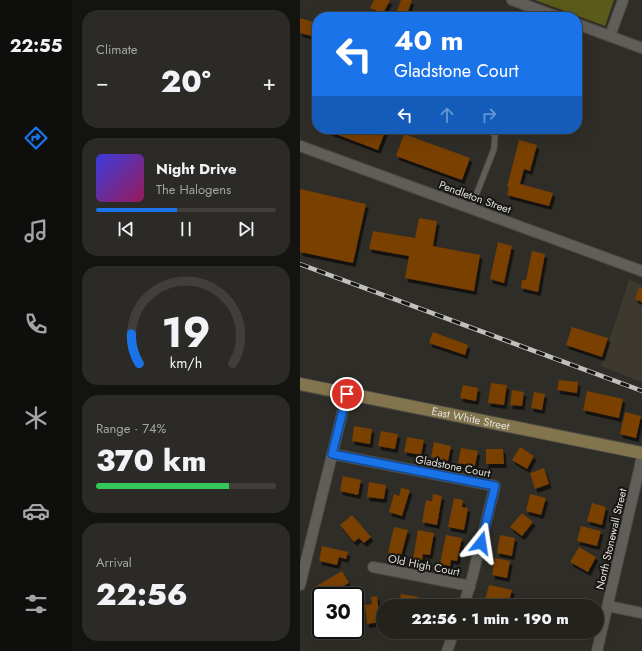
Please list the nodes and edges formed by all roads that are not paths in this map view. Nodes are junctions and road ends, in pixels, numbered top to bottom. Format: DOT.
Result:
graph roads {
  1 [pos="512,0"];
  2 [pos="623,0"];
  3 [pos="544,12"];
  4 [pos="582,26"];
  5 [pos="610,36"];
  6 [pos="642,48"];
  7 [pos="494,134"];
  8 [pos="300,146"];
  9 [pos="471,208"];
  10 [pos="642,271"];
  11 [pos="300,384"];
  12 [pos="347,394"];
  13 [pos="642,453"];
  14 [pos="332,454"];
  15 [pos="642,457"];
  16 [pos="374,567"];
  17 [pos="300,585"];
  18 [pos="470,586"];
  19 [pos="465,599"];
  20 [pos="608,606"];
  21 [pos="642,613"];
  22 [pos="451,639"];
  23 [pos="447,651"];
  24 [pos="597,651"];
  1 -- 3 [label="street"];
  2 -- 5 [label="street"];
  4 -- 5 [label="street"];
  5 -- 6 [label="street"];
  7 -- 9 [label="lane"];
  8 -- 9 [label="street, Pendleton Street"];
  9 -- 10 [label="street, Pendleton Street"];
  11 -- 12 [label="street, East White Street"];
  12 -- 13 [label="street, East White Street"];
  12 -- 14 [label="street"];
  14 -- 17 [label="street"];
  14 -- 18 [label="street, Gladstone Court"];
  15 -- 20 [label="street, North Stonewall Street"];
  16 -- 18 [label="street, Old High Court"];
  18 -- 19 [label="street, Gladstone Court"];
  20 -- 21 [label="street"];
  20 -- 24 [label="street, North Stonewall Street"];
  22 -- 23 [label="street"];
}
